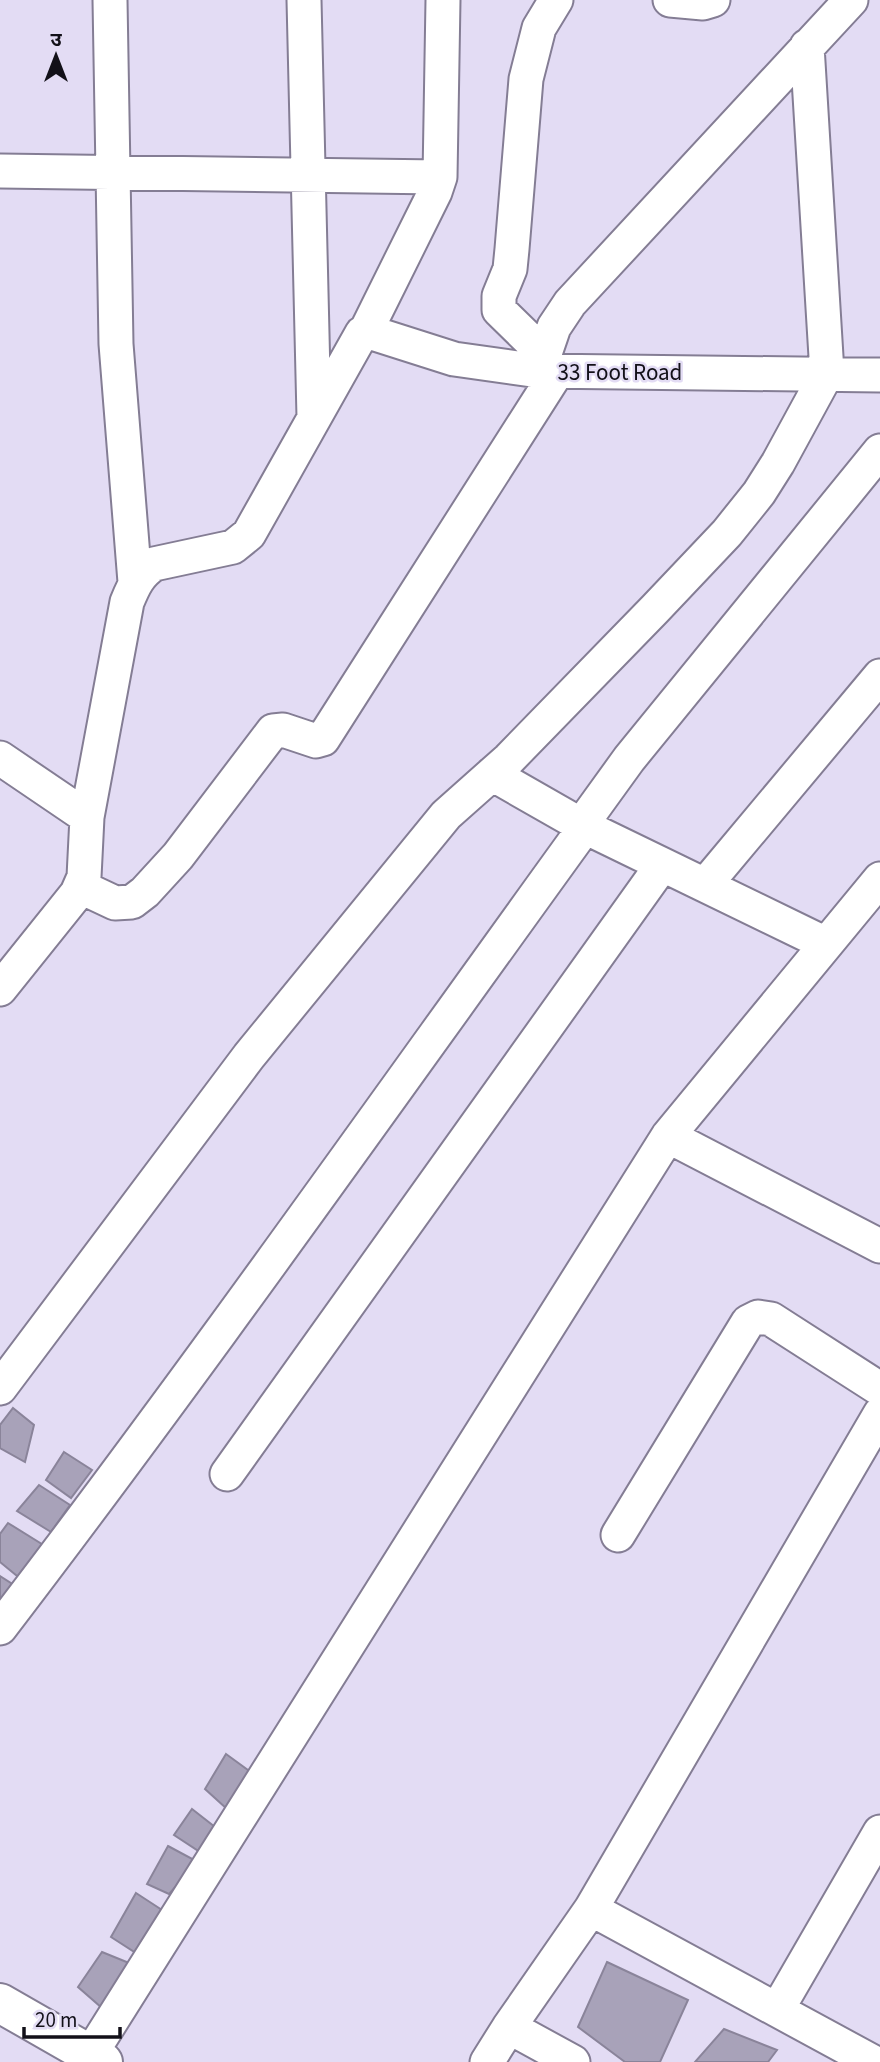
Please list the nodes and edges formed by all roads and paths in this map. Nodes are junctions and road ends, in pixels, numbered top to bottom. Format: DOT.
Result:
graph roads {
  1 [pos="110,0"];
  2 [pos="304,0"];
  3 [pos="443,0"];
  4 [pos="556,0"];
  5 [pos="670,0"];
  6 [pos="713,0"];
  7 [pos="851,0"];
  8 [pos="807,46"];
  9 [pos="0,171"];
  10 [pos="112,174"];
  11 [pos="307,176"];
  12 [pos="440,177"];
  13 [pos="366,331"];
  14 [pos="547,366"];
  15 [pos="827,373"];
  16 [pos="880,375"];
  17 [pos="314,418"];
  18 [pos="880,451"];
  19 [pos="135,582"];
  20 [pos="880,676"];
  21 [pos="0,758"];
  22 [pos="492,774"];
  23 [pos="87,817"];
  24 [pos="583,826"];
  25 [pos="662,865"];
  26 [pos="880,879"];
  27 [pos="705,885"];
  28 [pos="81,887"];
  29 [pos="826,944"];
  30 [pos="0,989"];
  31 [pos="667,1136"];
  32 [pos="880,1246"];
  33 [pos="0,1388"];
  34 [pos="880,1389"];
  35 [pos="880,1414"];
  36 [pos="870,1454"];
  37 [pos="227,1474"];
  38 [pos="618,1535"];
  39 [pos="0,1628"];
  40 [pos="880,1832"];
  41 [pos="591,1909"];
  42 [pos="0,2003"];
  43 [pos="777,2010"];
  44 [pos="509,2026"];
  45 [pos="97,2058"];
  46 [pos="488,2062"];
  47 [pos="573,2062"];
  48 [pos="873,2062"];
  1 -- 10 [label="street"];
  2 -- 11 [label="street"];
  3 -- 12 [label="street"];
  4 -- 14 [label="street"];
  5 -- 6 [label="street"];
  7 -- 8 [label="street"];
  8 -- 14 [label="street"];
  8 -- 15 [label="street"];
  9 -- 10 [label="street"];
  10 -- 11 [label="street"];
  10 -- 19 [label="street"];
  11 -- 12 [label="street"];
  11 -- 17 [label="street"];
  12 -- 13 [label="street"];
  13 -- 14 [label="street, 33 Foot Road"];
  13 -- 17 [label="street"];
  14 -- 15 [label="street, 33 Foot Road"];
  14 -- 28 [label="street"];
  15 -- 16 [label="street, 33 Foot Road"];
  15 -- 22 [label="street"];
  17 -- 19 [label="street"];
  18 -- 24 [label="street"];
  19 -- 23 [label="street"];
  20 -- 27 [label="street"];
  21 -- 23 [label="street"];
  22 -- 24 [label="street"];
  22 -- 33 [label="street"];
  23 -- 28 [label="street"];
  24 -- 25 [label="street"];
  24 -- 39 [label="street"];
  25 -- 27 [label="street"];
  25 -- 37 [label="street"];
  26 -- 29 [label="street"];
  27 -- 29 [label="street"];
  28 -- 30 [label="street"];
  29 -- 31 [label="street"];
  31 -- 32 [label="street"];
  31 -- 45 [label="street"];
  34 -- 38 [label="street"];
  35 -- 36 [label="street"];
  36 -- 41 [label="street"];
  40 -- 43 [label="street"];
  41 -- 43 [label="street"];
  41 -- 44 [label="street"];
  42 -- 45 [label="main road"];
  43 -- 48 [label="street"];
  44 -- 46 [label="street"];
  44 -- 47 [label="street"];
}
